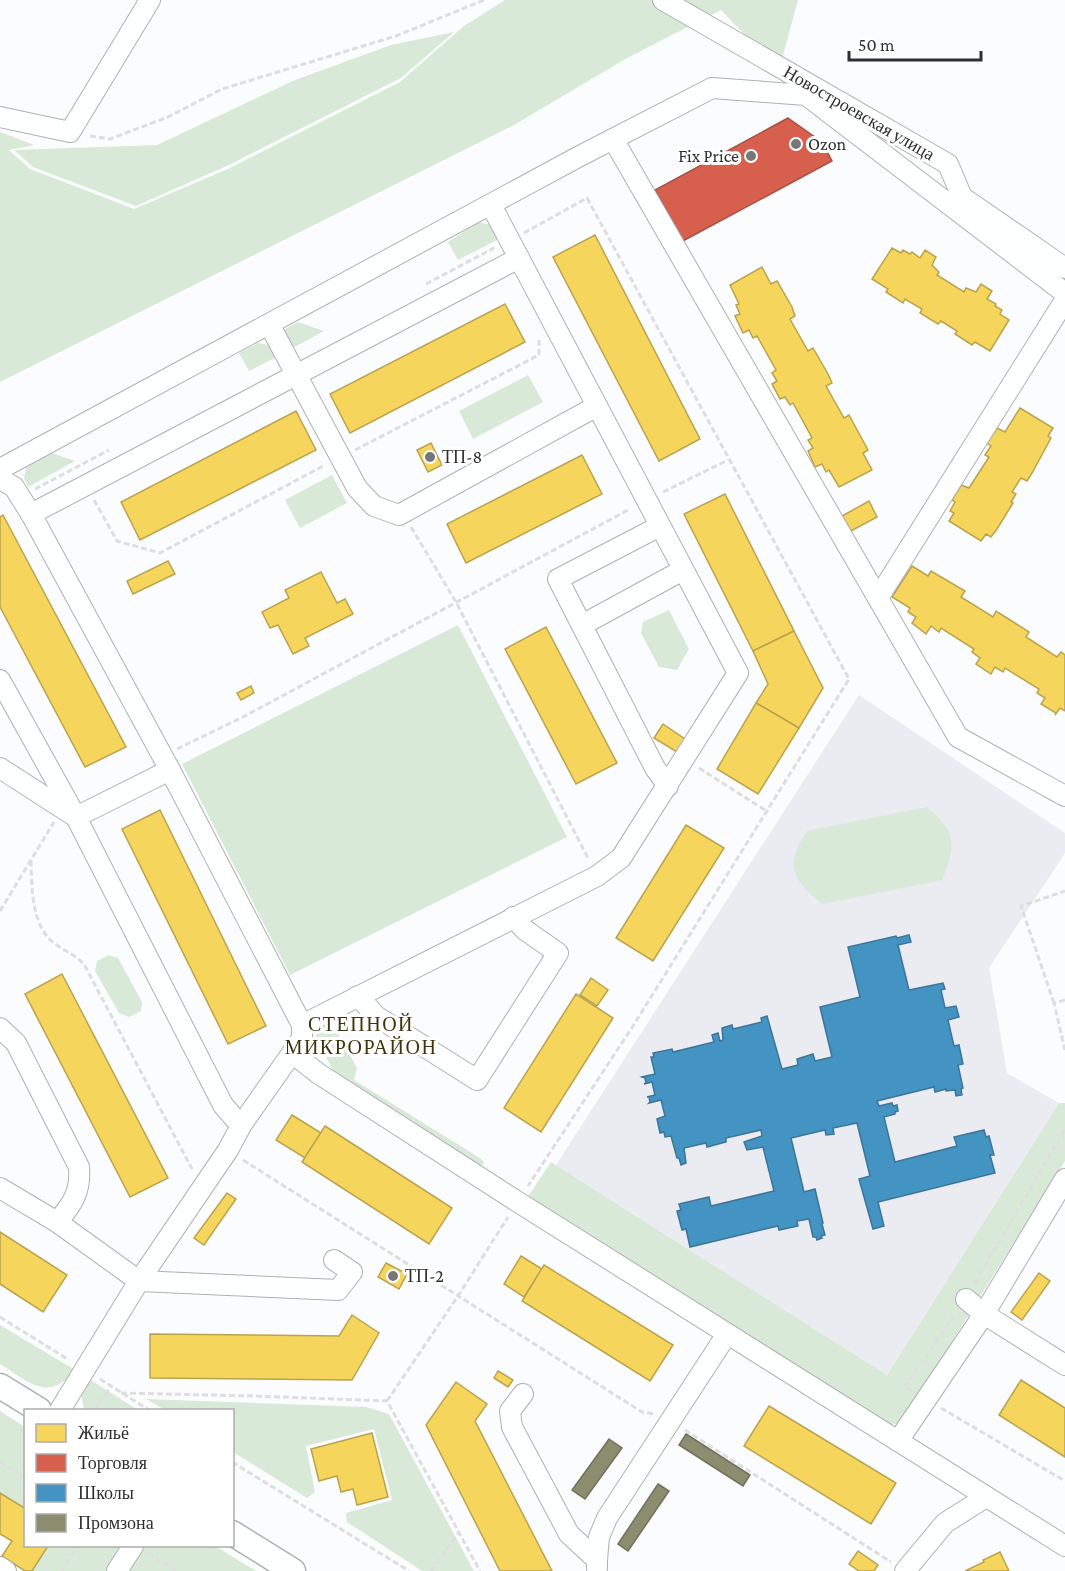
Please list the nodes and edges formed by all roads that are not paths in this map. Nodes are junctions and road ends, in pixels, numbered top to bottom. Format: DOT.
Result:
graph roads {
  1 [pos="150,0"];
  2 [pos="663,0"];
  3 [pos="0,117"];
  4 [pos="613,139"];
  5 [pos="491,205"];
  6 [pos="519,258"];
  7 [pos="1065,268"];
  8 [pos="1065,293"];
  9 [pos="1065,300"];
  10 [pos="269,324"];
  11 [pos="296,375"];
  12 [pos="597,406"];
  13 [pos="0,469"];
  14 [pos="0,479"];
  15 [pos="31,514"];
  16 [pos="660,526"];
  17 [pos="683,570"];
  18 [pos="878,598"];
  19 [pos="582,625"];
  20 [pos="0,680"];
  21 [pos="166,763"];
  22 [pos="0,768"];
  23 [pos="668,786"];
  24 [pos="1065,796"];
  25 [pos="70,812"];
  26 [pos="513,917"];
  27 [pos="358,996"];
  28 [pos="302,1025"];
  29 [pos="0,1029"];
  30 [pos="291,1053"];
  31 [pos="242,1124"];
  32 [pos="1065,1179"];
  33 [pos="0,1188"];
  34 [pos="57,1222"];
  35 [pos="334,1260"];
  36 [pos="139,1281"];
  37 [pos="966,1299"];
  38 [pos="984,1314"];
  39 [pos="728,1334"];
  40 [pos="1065,1365"];
  41 [pos="0,1386"];
  42 [pos="523,1394"];
  43 [pos="37,1409"];
  44 [pos="61,1409"];
  45 [pos="898,1441"];
  46 [pos="986,1497"];
  47 [pos="234,1534"];
  48 [pos="1065,1546"];
  49 [pos="137,1547"];
  50 [pos="597,1565"];
  51 [pos="0,1567"];
  52 [pos="6,1571"];
  53 [pos="117,1571"];
  54 [pos="293,1571"];
  55 [pos="906,1571"];
  1 -- 3 [label="street"];
  2 -- 7 [label="street, Новостроевская улица"];
  4 -- 5 [label="street"];
  4 -- 8 [label="street"];
  4 -- 18 [label="street"];
  5 -- 6 [label="street"];
  5 -- 10 [label="street"];
  6 -- 11 [label="street"];
  6 -- 12 [label="street"];
  9 -- 18 [label="street"];
  10 -- 11 [label="street"];
  10 -- 13 [label="street"];
  11 -- 12 [label="street"];
  11 -- 15 [label="street"];
  12 -- 16 [label="street"];
  14 -- 15 [label="street"];
  15 -- 21 [label="street"];
  16 -- 17 [label="street"];
  16 -- 19 [label="street"];
  17 -- 19 [label="street"];
  17 -- 23 [label="street"];
  18 -- 24 [label="street"];
  19 -- 23 [label="street"];
  20 -- 25 [label="street"];
  21 -- 25 [label="street"];
  21 -- 28 [label="street"];
  22 -- 25 [label="street"];
  23 -- 26 [label="street"];
  25 -- 31 [label="street"];
  26 -- 27 [label="street"];
  26 -- 27 [label="street"];
  27 -- 28 [label="street"];
  28 -- 30 [label="street"];
  29 -- 34 [label="street"];
  30 -- 31 [label="street"];
  30 -- 39 [label="street"];
  31 -- 36 [label="street"];
  32 -- 38 [label="street"];
  33 -- 34 [label="street"];
  34 -- 36 [label="street"];
  35 -- 36 [label="street"];
  36 -- 44 [label="street"];
  37 -- 38 [label="street"];
  38 -- 40 [label="street"];
  38 -- 45 [label="street"];
  39 -- 45 [label="street"];
  39 -- 50 [label="street"];
  41 -- 43 [label="main road"];
  42 -- 50 [label="street"];
  45 -- 46 [label="street"];
  46 -- 48 [label="street"];
  46 -- 55 [label="street"];
  47 -- 54 [label="main road"];
  49 -- 53 [label="street"];
  51 -- 52 [label="street"];
}
